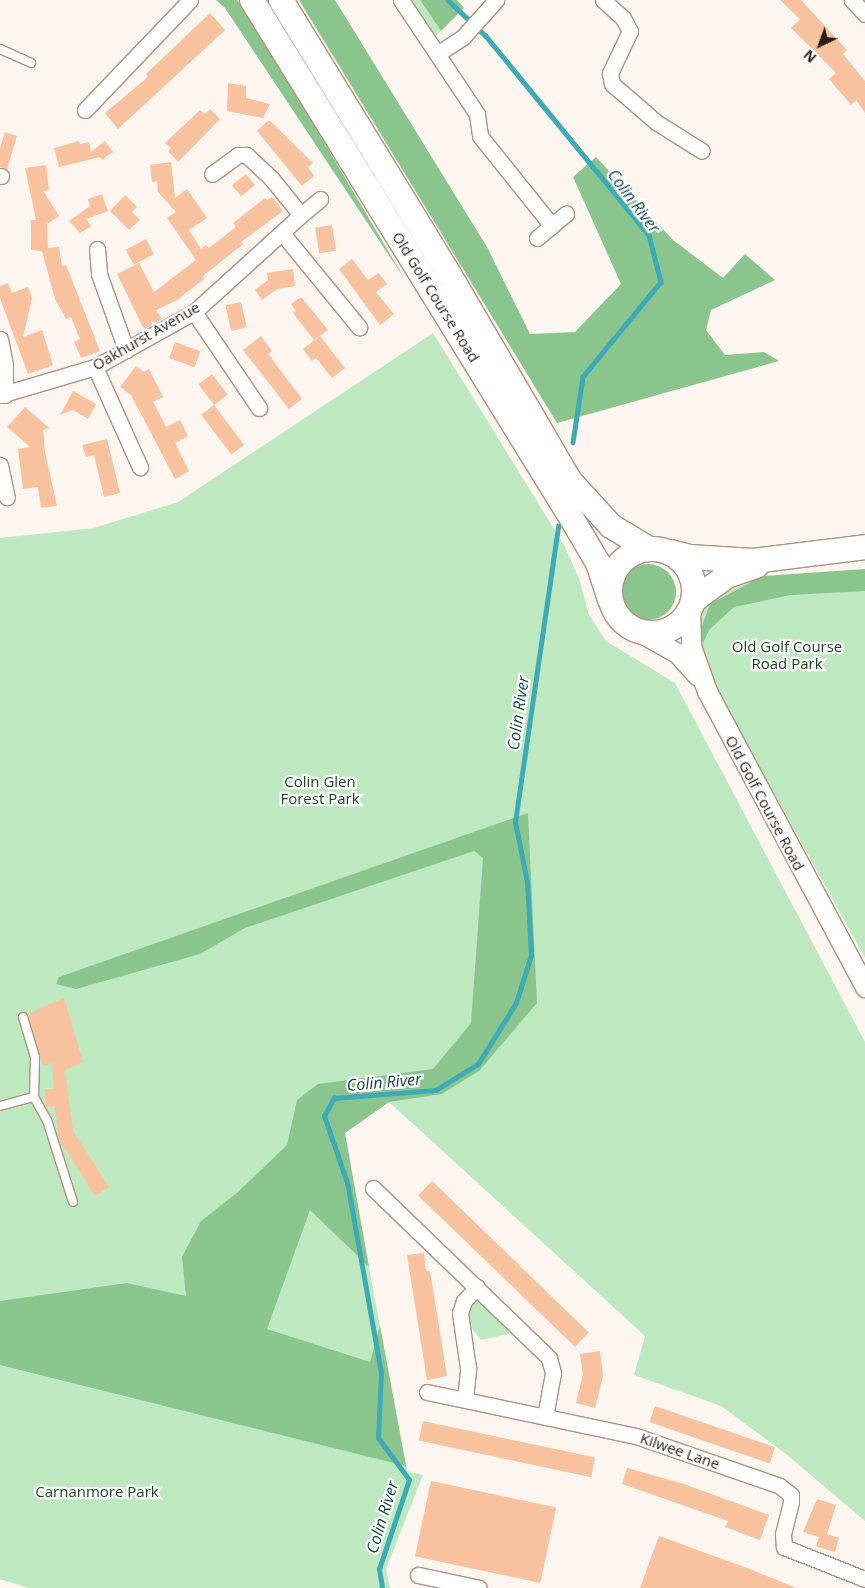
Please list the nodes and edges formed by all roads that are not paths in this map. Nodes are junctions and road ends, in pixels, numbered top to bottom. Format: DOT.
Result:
graph roads {
  1 [pos="190,0"];
  2 [pos="252,0"];
  3 [pos="280,0"];
  4 [pos="401,0"];
  5 [pos="603,0"];
  6 [pos="852,0"];
  7 [pos="491,5"];
  8 [pos="865,14"];
  9 [pos="0,49"];
  10 [pos="437,54"];
  11 [pos="31,63"];
  12 [pos="85,110"];
  13 [pos="702,151"];
  14 [pos="212,174"];
  15 [pos="320,198"];
  16 [pos="566,214"];
  17 [pos="301,215"];
  18 [pos="552,226"];
  19 [pos="278,237"];
  20 [pos="537,238"];
  21 [pos="97,248"];
  22 [pos="194,312"];
  23 [pos="359,327"];
  24 [pos="0,339"];
  25 [pos="126,350"];
  26 [pos="95,367"];
  27 [pos="2,395"];
  28 [pos="259,408"];
  29 [pos="0,465"];
  30 [pos="140,467"];
  31 [pos="7,497"];
  32 [pos="865,547"];
  33 [pos="660,550"];
  34 [pos="782,560"];
  35 [pos="610,599"];
  36 [pos="692,605"];
  37 [pos="634,629"];
  38 [pos="707,691"];
  39 [pos="865,987"];
  40 [pos="23,1017"];
  41 [pos="34,1097"];
  42 [pos="0,1106"];
  43 [pos="373,1188"];
  44 [pos="73,1202"];
  45 [pos="477,1287"];
  46 [pos="427,1392"];
  47 [pos="465,1399"];
  48 [pos="544,1416"];
  49 [pos="418,1575"];
  50 [pos="865,1579"];
  51 [pos="479,1588"];
  1 -- 12 [label="street"];
  2 -- 35 [label="highway, Old Golf Course Road"];
  3 -- 33 [label="highway, Old Golf Course Road"];
  4 -- 10 [label="street"];
  5 -- 13 [label="street"];
  6 -- 8 [label="street"];
  7 -- 10 [label="street"];
  9 -- 11 [label="lane"];
  10 -- 18 [label="street"];
  14 -- 17 [label="street"];
  15 -- 17 [label="street, Oakhurst Avenue"];
  16 -- 18 [label="street"];
  17 -- 19 [label="street, Oakhurst Avenue"];
  18 -- 20 [label="street"];
  19 -- 22 [label="street, Oakhurst Avenue"];
  19 -- 23 [label="street"];
  21 -- 25 [label="street"];
  22 -- 25 [label="street, Oakhurst Avenue"];
  22 -- 28 [label="street"];
  24 -- 27 [label="street"];
  25 -- 26 [label="street, Oakhurst Avenue"];
  26 -- 27 [label="street, Oakhurst Avenue"];
  26 -- 30 [label="street"];
  29 -- 31 [label="street"];
  32 -- 34 [label="highway"];
  33 -- 34 [label="highway"];
  33 -- 35 [label="highway"];
  33 -- 36 [label="highway"];
  34 -- 36 [label="highway"];
  35 -- 37 [label="highway"];
  36 -- 37 [label="highway"];
  36 -- 38 [label="street, Old Golf Course Road"];
  37 -- 38 [label="street"];
  38 -- 39 [label="street, Old Golf Course Road"];
  40 -- 41 [label="lane"];
  41 -- 42 [label="lane"];
  41 -- 44 [label="lane"];
  43 -- 45 [label="street"];
  45 -- 47 [label="street"];
  45 -- 48 [label="street"];
  46 -- 47 [label="street, Kilwee Lane"];
  47 -- 48 [label="street, Kilwee Lane"];
  48 -- 50 [label="street, Kilwee Lane"];
  49 -- 51 [label="street"];
}
